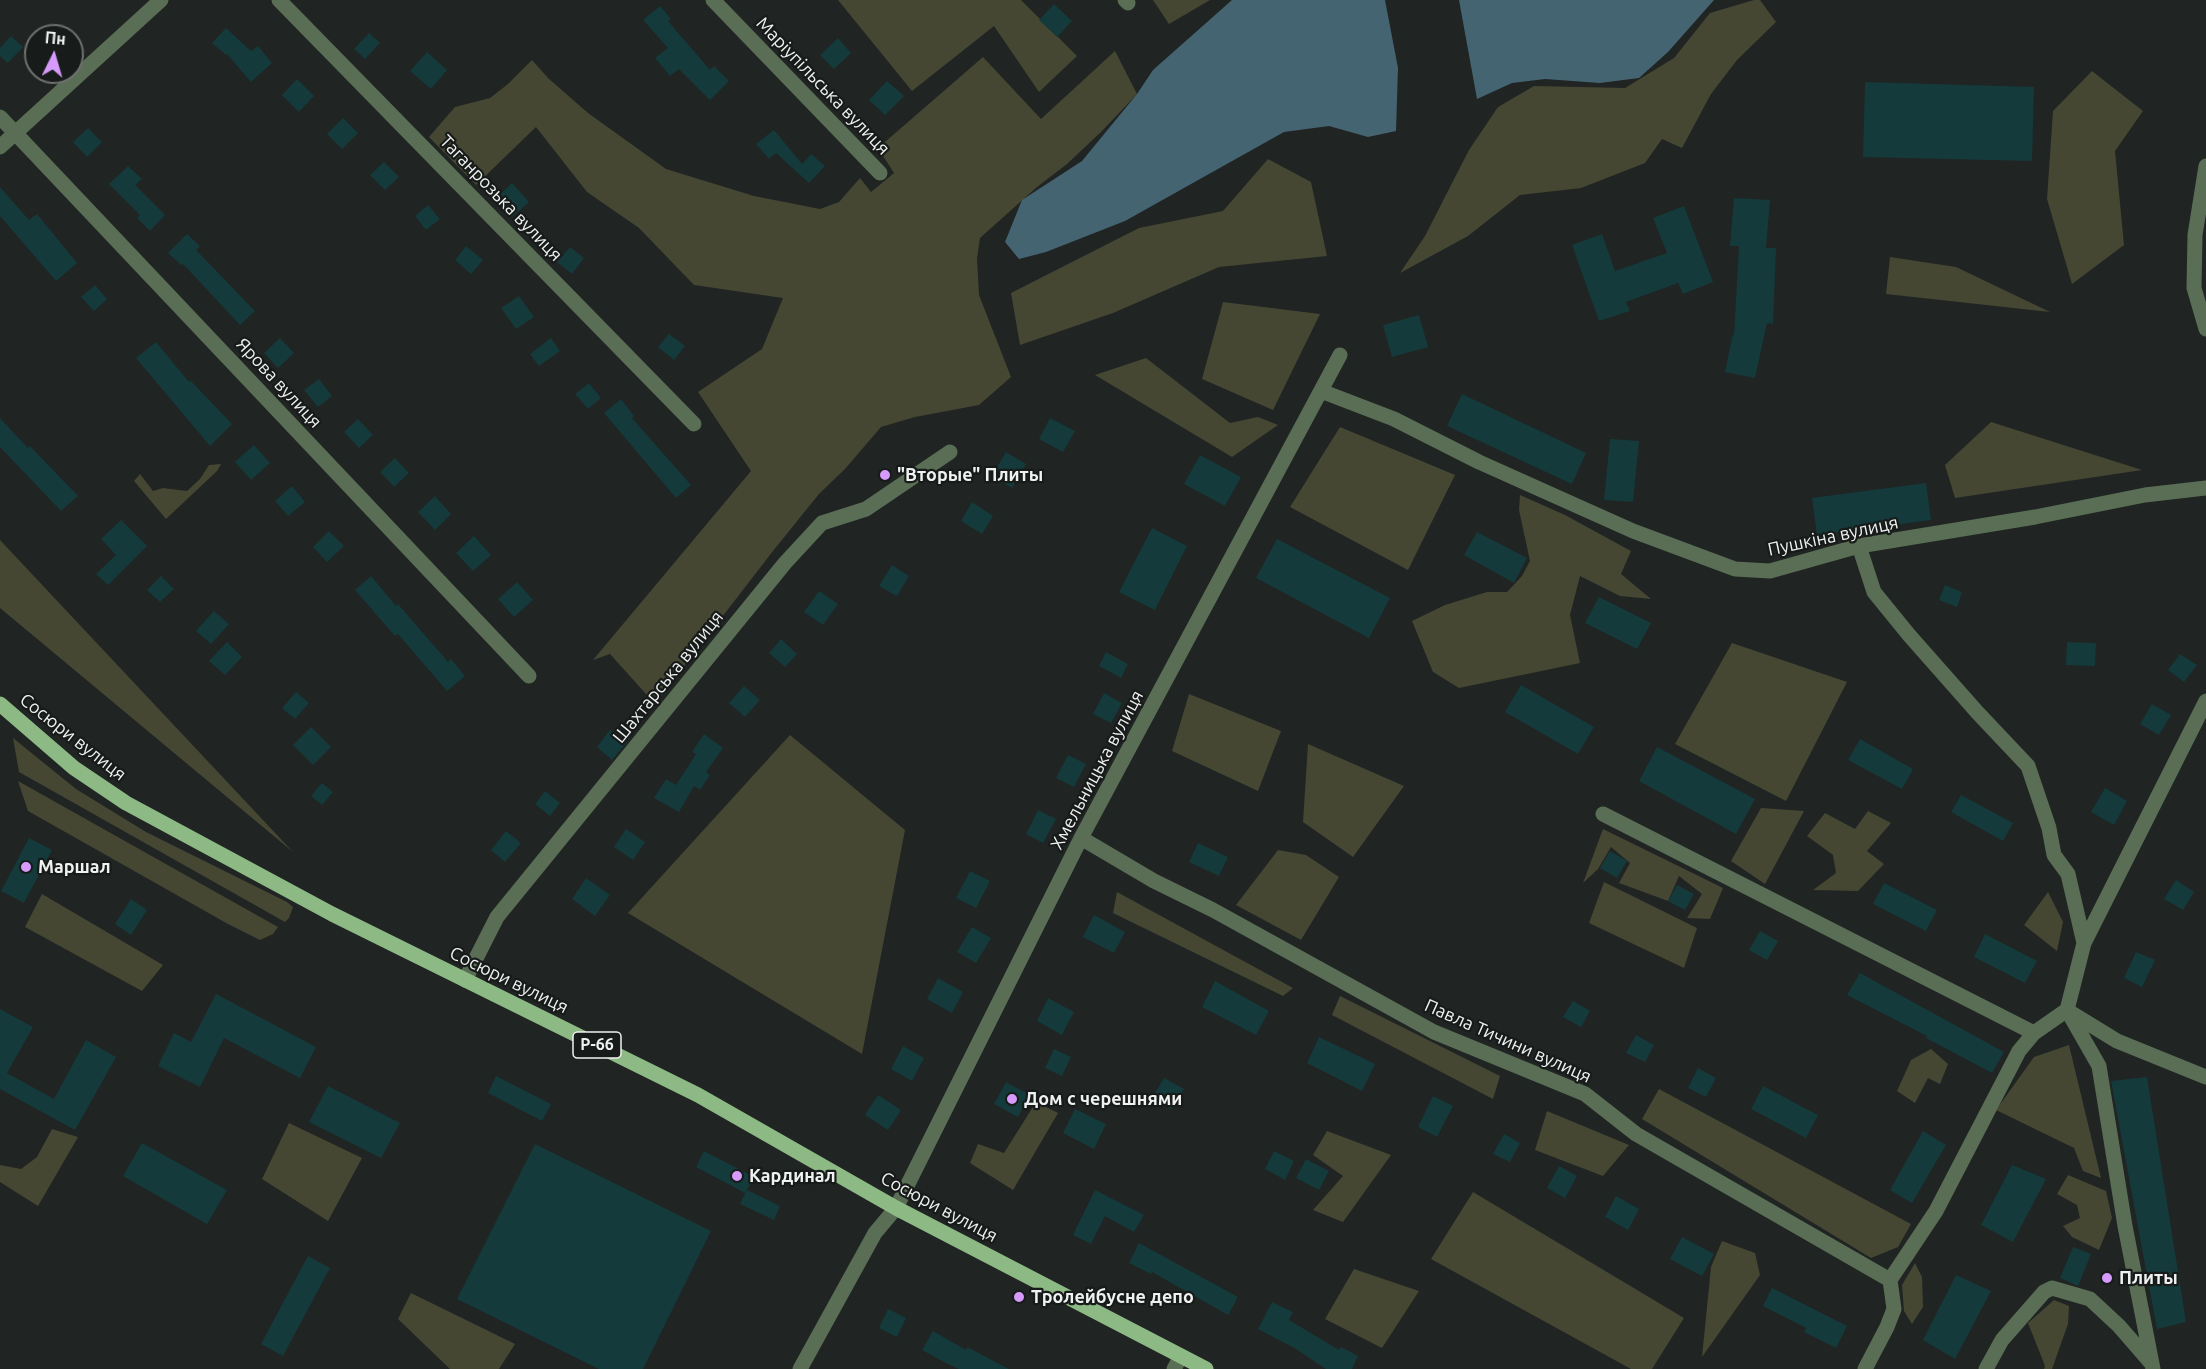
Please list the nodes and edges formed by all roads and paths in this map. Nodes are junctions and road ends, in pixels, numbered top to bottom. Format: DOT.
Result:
graph roads {
  1 [pos="161,0"];
  2 [pos="279,0"];
  3 [pos="713,0"];
  4 [pos="0,117"];
  5 [pos="15,133"];
  6 [pos="0,147"];
  7 [pos="2206,166"];
  8 [pos="880,173"];
  9 [pos="2206,329"];
  10 [pos="1340,355"];
  11 [pos="1321,392"];
  12 [pos="694,424"];
  13 [pos="950,452"];
  14 [pos="2206,488"];
  15 [pos="1859,546"];
  16 [pos="529,676"];
  17 [pos="2206,701"];
  18 [pos="0,704"];
  19 [pos="1603,814"];
  20 [pos="1082,838"];
  21 [pos="2084,942"];
  22 [pos="465,980"];
  23 [pos="2067,1010"];
  24 [pos="2034,1033"];
  25 [pos="2206,1077"];
  26 [pos="896,1208"];
  27 [pos="1890,1281"];
  28 [pos="1178,1362"];
  29 [pos="2153,1367"];
  30 [pos="800,1369"];
  31 [pos="1206,1369"];
  32 [pos="1865,1369"];
  33 [pos="1986,1369"];
  1 -- 5 [label="street"];
  2 -- 12 [label="street, Таганрозька вулиця"];
  3 -- 8 [label="street, Маріупільська вулиця"];
  4 -- 5 [label="street, Ярова вулиця"];
  5 -- 6 [label="street"];
  5 -- 16 [label="street, Ярова вулиця"];
  7 -- 9 [label="street"];
  10 -- 11 [label="street, Хмельницька вулиця"];
  11 -- 15 [label="street, Пушкіна вулиця"];
  11 -- 20 [label="street, Хмельницька вулиця"];
  13 -- 22 [label="street, Шахтарська вулиця"];
  14 -- 15 [label="street, Пушкіна вулиця"];
  15 -- 21 [label="street"];
  17 -- 21 [label="street"];
  18 -- 22 [label="main road, Сосюри вулиця / Р-66"];
  19 -- 24 [label="street"];
  20 -- 26 [label="street, Хмельницька вулиця"];
  20 -- 27 [label="street, Павла Тичини вулиця"];
  21 -- 23 [label="street"];
  22 -- 26 [label="main road, Сосюри вулиця / Р-66"];
  23 -- 24 [label="street"];
  23 -- 25 [label="street"];
  23 -- 29 [label="street"];
  24 -- 27 [label="street"];
  26 -- 28 [label="main road, Сосюри вулиця / Р-66"];
  26 -- 30 [label="street, Хмельницька вулиця"];
  27 -- 32 [label="street"];
  28 -- 31 [label="main road, Сосюри вулиця / Р-66"];
  29 -- 33 [label="street"];
}
